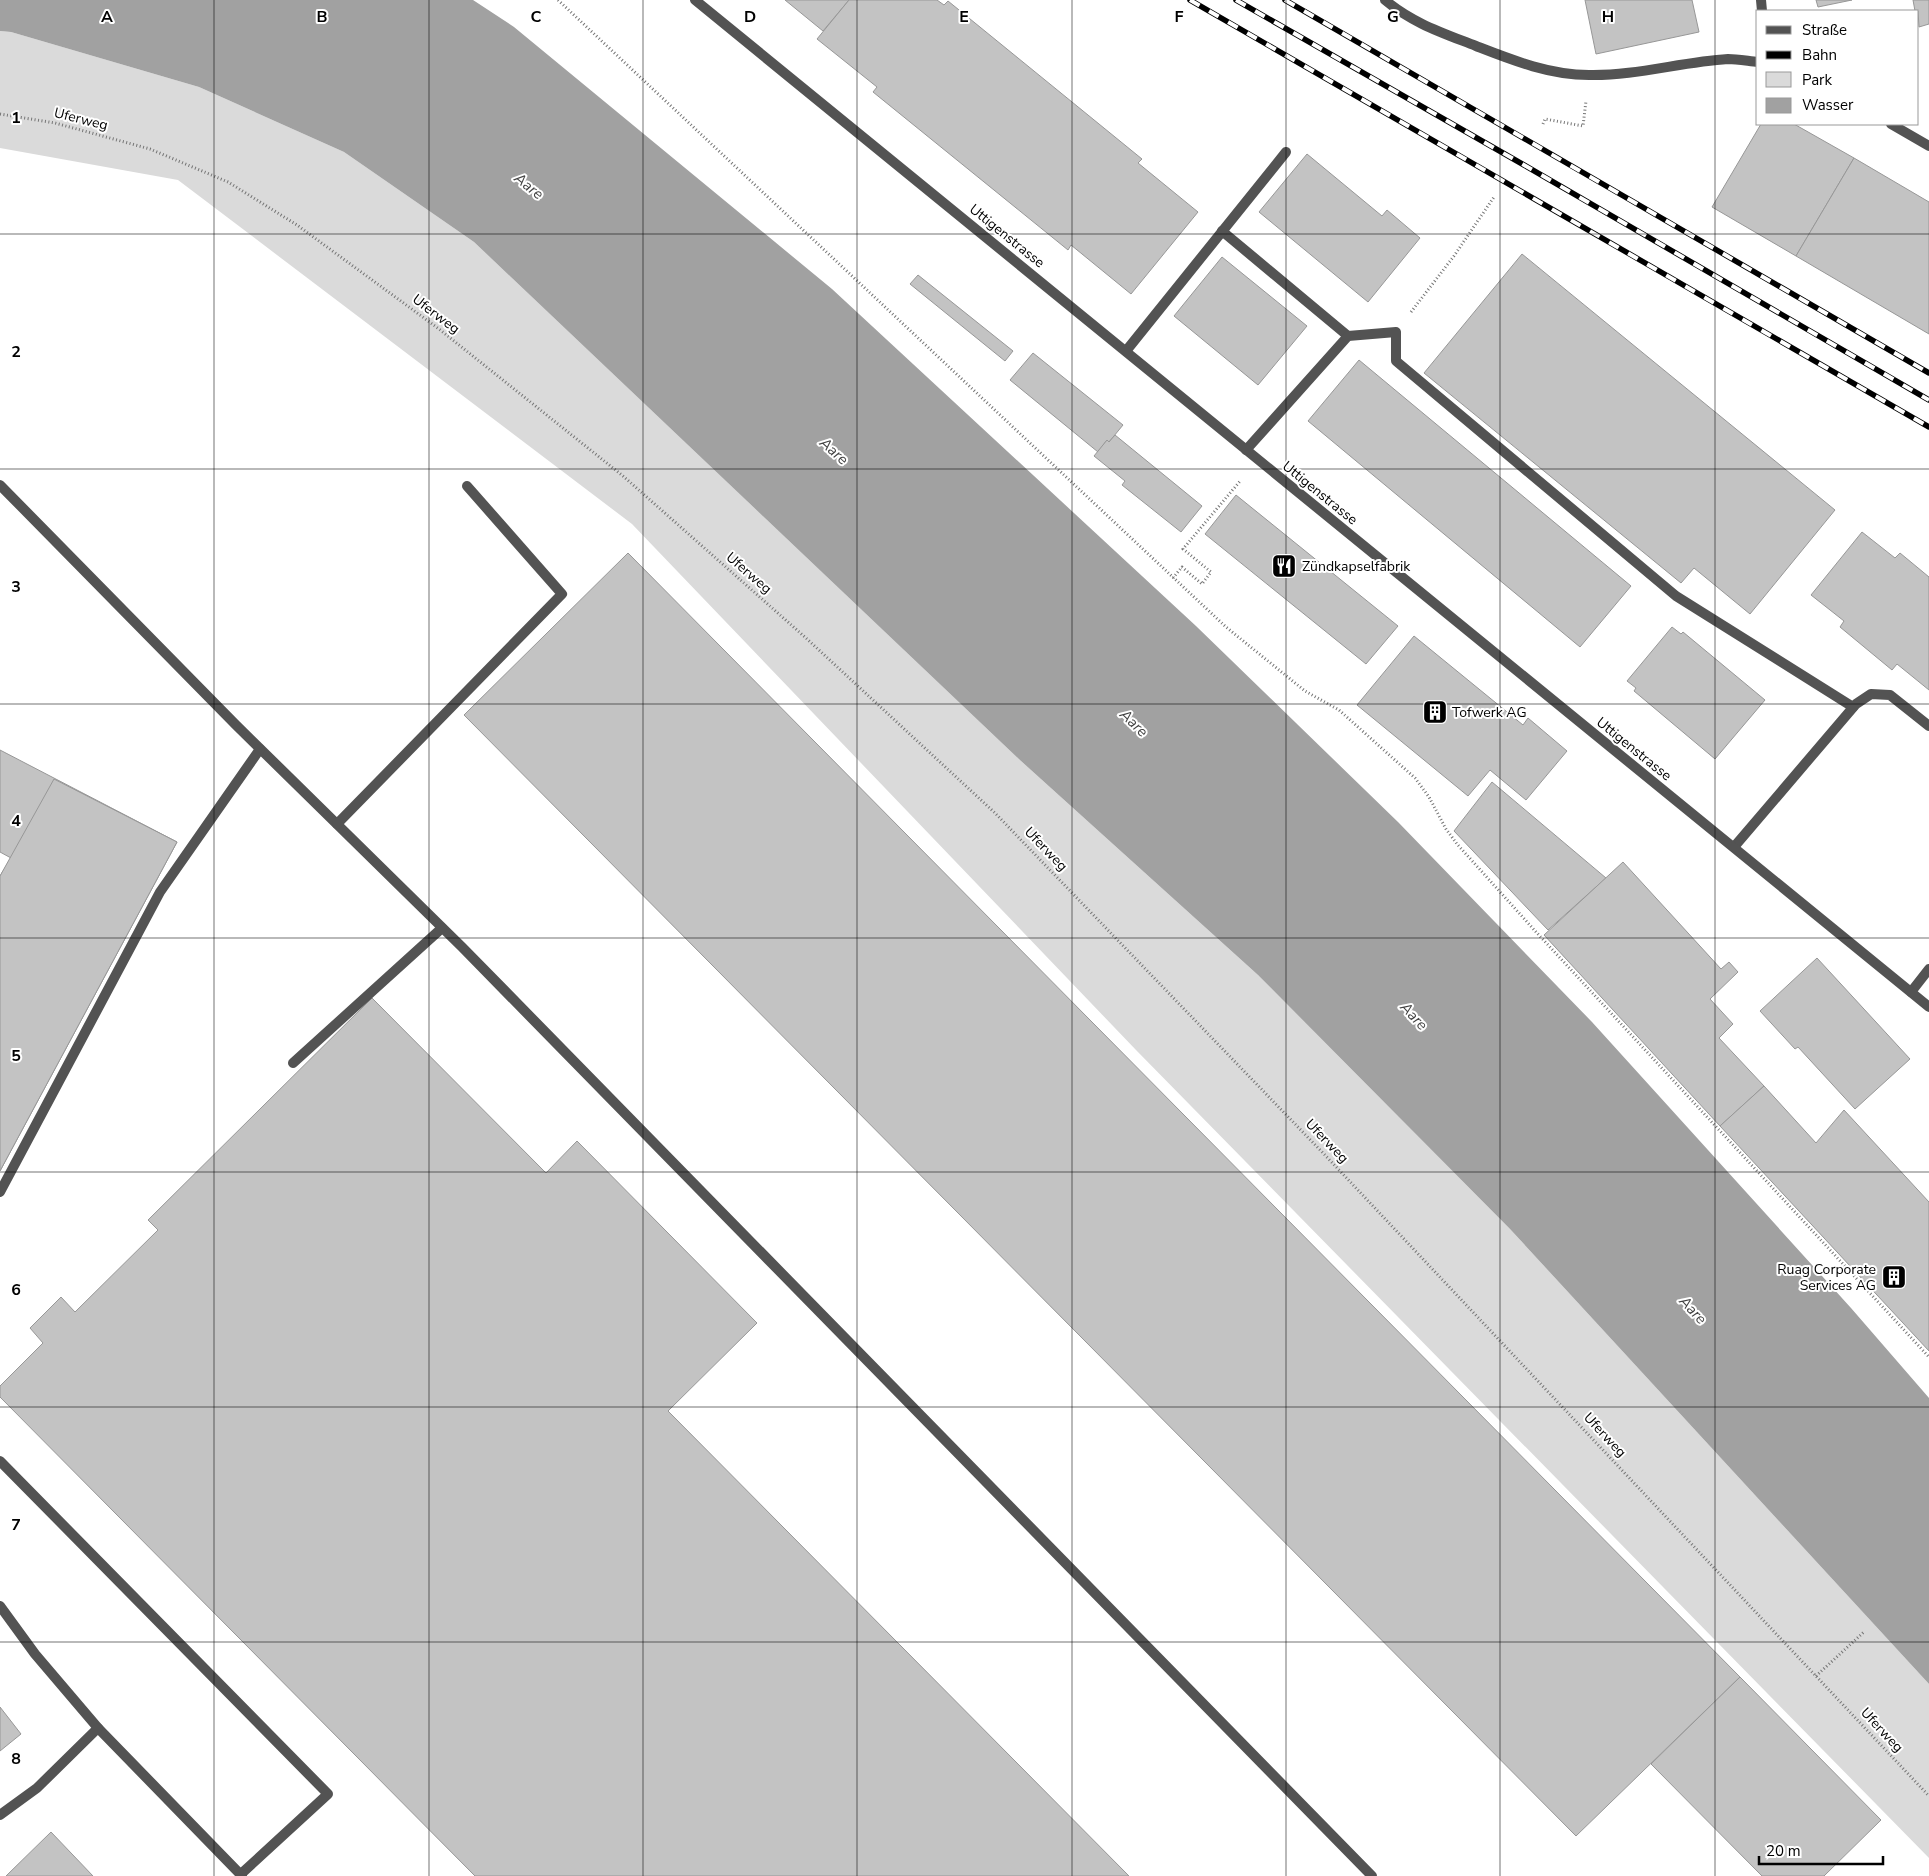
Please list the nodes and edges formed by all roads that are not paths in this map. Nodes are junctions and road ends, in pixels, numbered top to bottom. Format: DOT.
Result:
graph roads {
  1 [pos="695,0"];
  2 [pos="1385,0"];
  3 [pos="1756,62"];
  4 [pos="1893,125"];
  5 [pos="1929,146"];
  6 [pos="1286,152"];
  7 [pos="1222,231"];
  8 [pos="1348,336"];
  9 [pos="1126,351"];
  10 [pos="1246,450"];
  11 [pos="0,485"];
  12 [pos="467,486"];
  13 [pos="1853,707"];
  14 [pos="1929,726"];
  15 [pos="260,749"];
  16 [pos="337,824"];
  17 [pos="1734,847"];
  18 [pos="442,928"];
  19 [pos="1929,969"];
  20 [pos="1911,992"];
  21 [pos="1929,1007"];
  22 [pos="293,1063"];
  23 [pos="0,1192"];
  24 [pos="0,1461"];
  25 [pos="0,1606"];
  26 [pos="98,1728"];
  27 [pos="0,1815"];
  28 [pos="241,1875"];
  29 [pos="1372,1876"];
  1 -- 9 [label="street, Uttigenstrasse"];
  2 -- 3 [label="street"];
  4 -- 5 [label="street"];
  6 -- 7 [label="street"];
  7 -- 8 [label="street"];
  7 -- 9 [label="street"];
  8 -- 10 [label="street"];
  8 -- 13 [label="street"];
  9 -- 10 [label="street, Uttigenstrasse"];
  10 -- 17 [label="street, Uttigenstrasse"];
  11 -- 15 [label="street"];
  12 -- 16 [label="street"];
  13 -- 14 [label="street"];
  13 -- 17 [label="street"];
  15 -- 16 [label="street"];
  15 -- 23 [label="street"];
  16 -- 18 [label="street"];
  17 -- 20 [label="street, Uttigenstrasse"];
  18 -- 22 [label="street"];
  18 -- 29 [label="street"];
  19 -- 20 [label="street"];
  20 -- 21 [label="street, Uttigenstrasse"];
  24 -- 28 [label="street"];
  25 -- 26 [label="street"];
  26 -- 27 [label="street"];
  26 -- 28 [label="street"];
}
